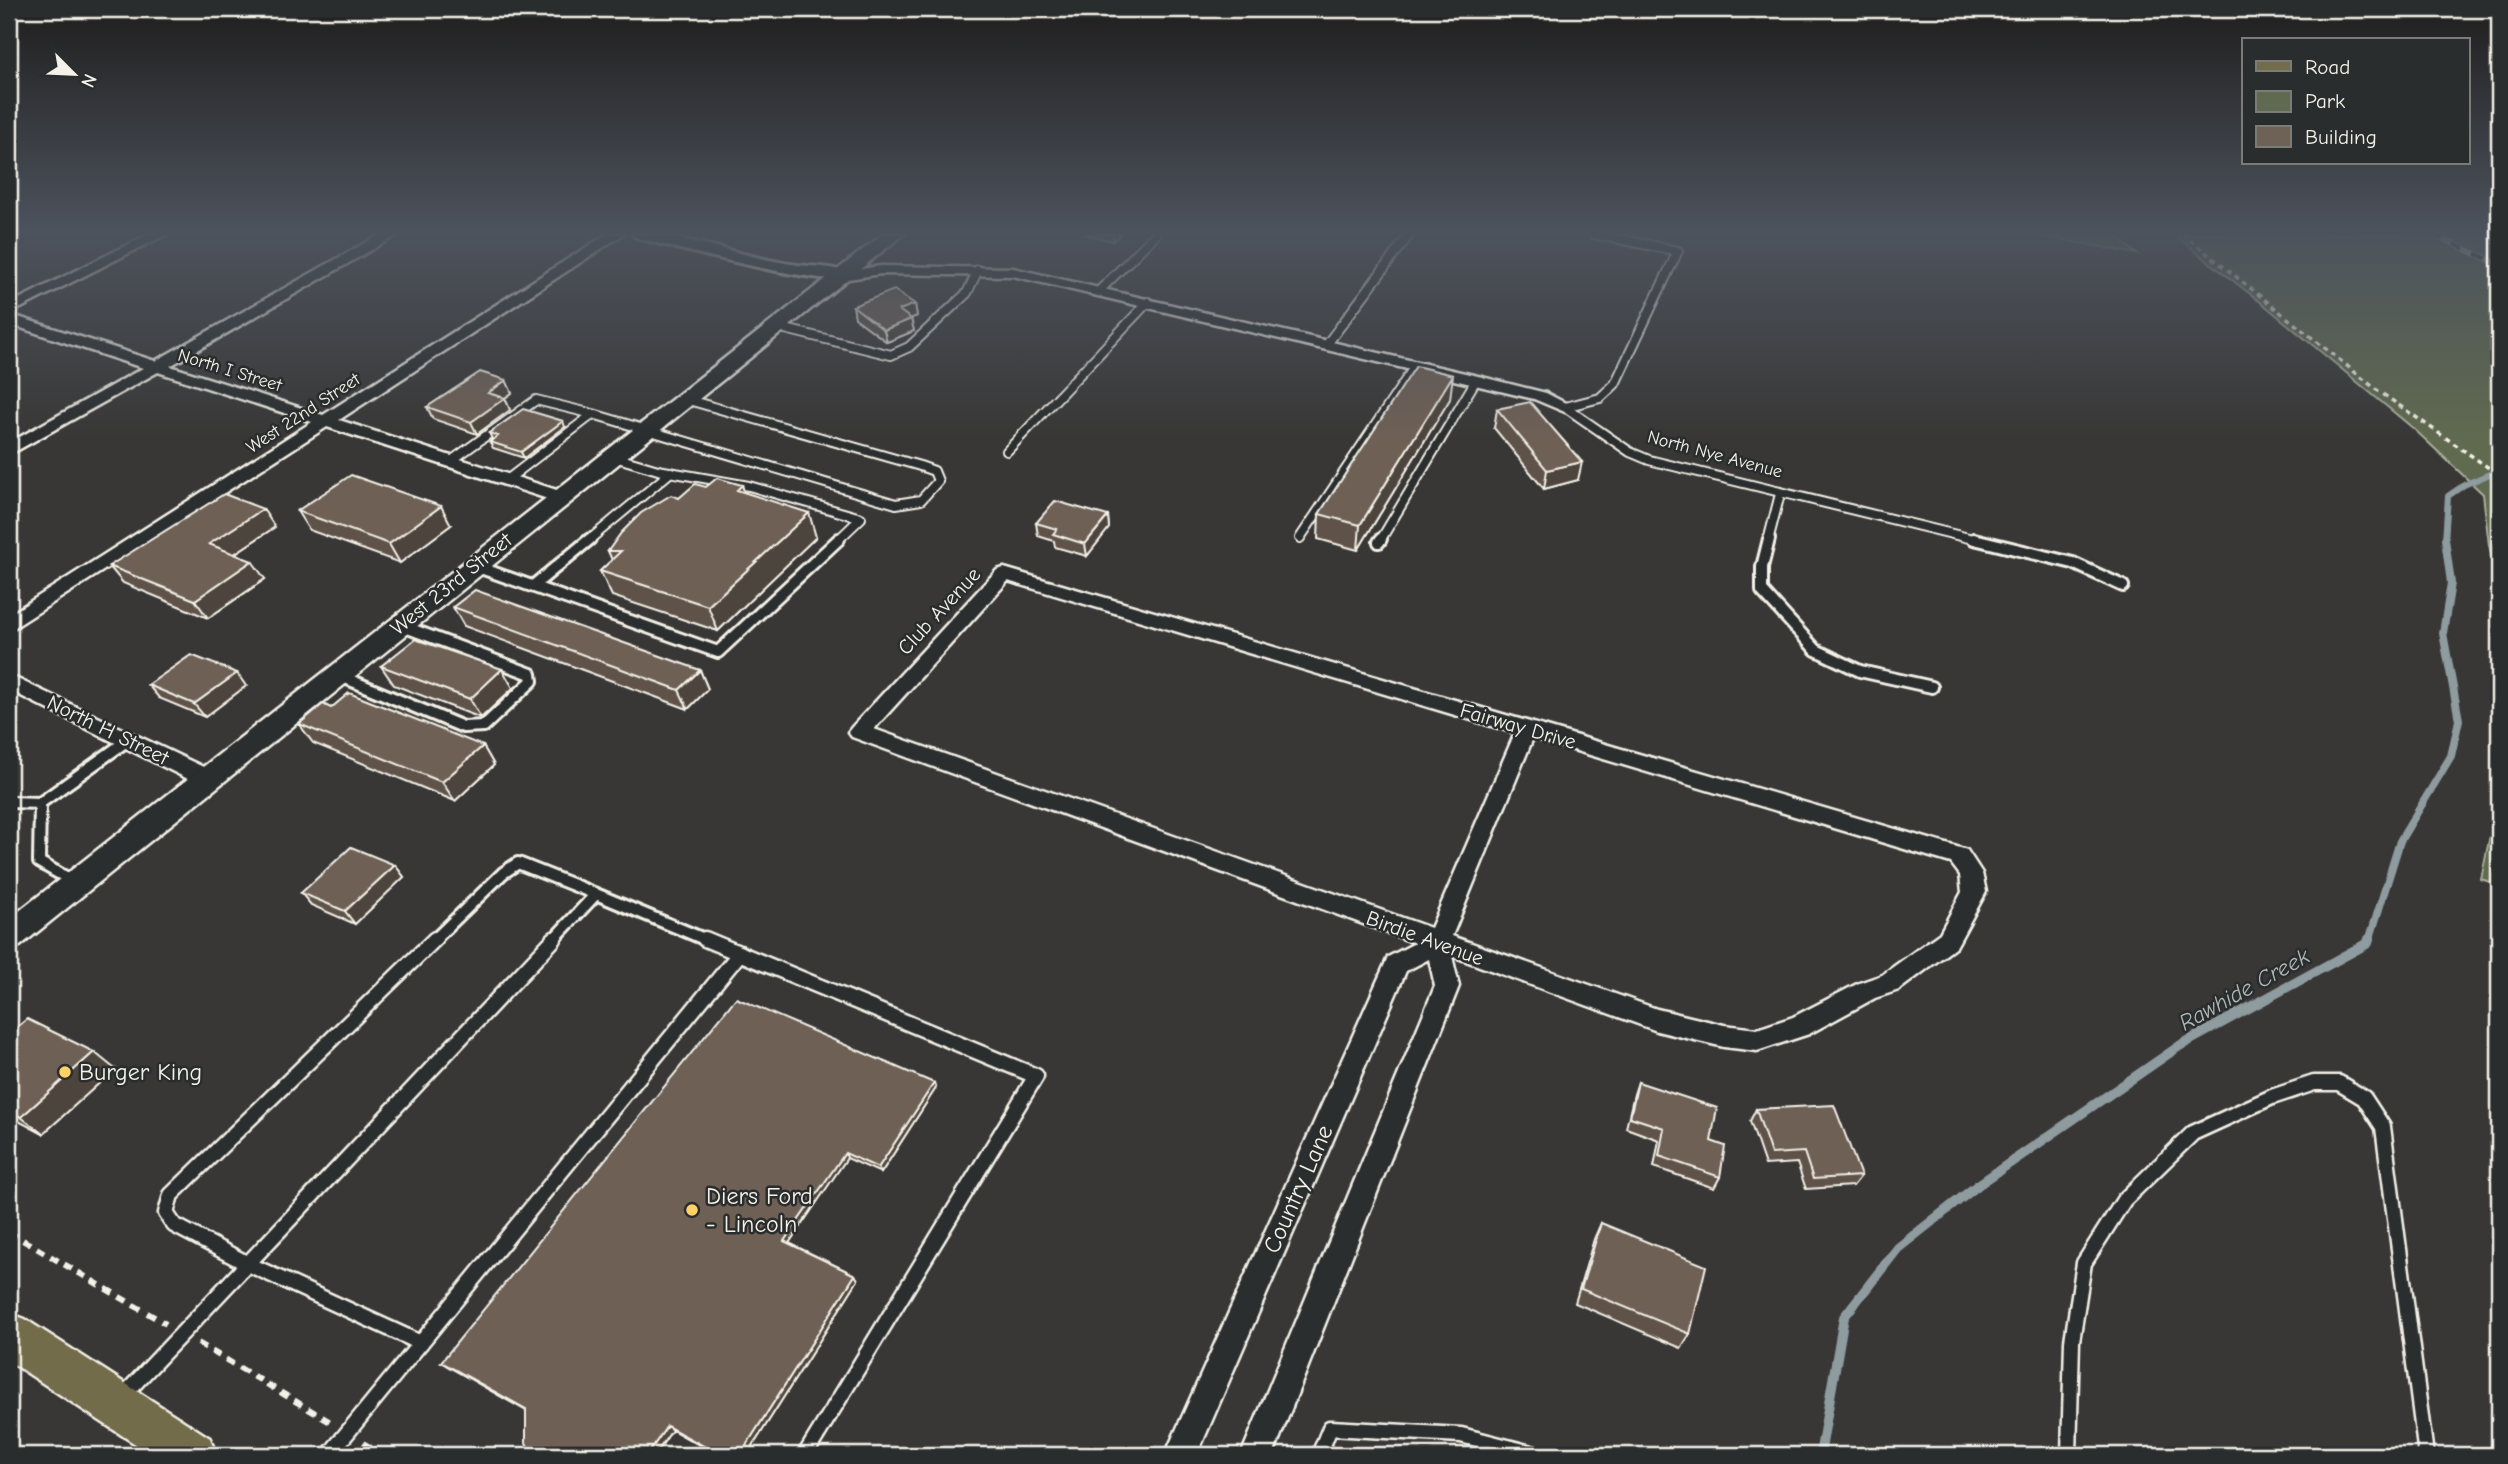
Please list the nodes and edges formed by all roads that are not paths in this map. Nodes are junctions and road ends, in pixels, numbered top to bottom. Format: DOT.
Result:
graph roads {
  1 [pos="270,302"];
  2 [pos="511,302"];
  3 [pos="808,302"];
  4 [pos="957,302"];
  5 [pos="1148,302"];
  6 [pos="1149,302"];
  7 [pos="1358,302"];
  8 [pos="1654,302"];
  9 [pos="9,319"];
  10 [pos="777,327"];
  11 [pos="1327,344"];
  12 [pos="1415,366"];
  13 [pos="155,367"];
  14 [pos="1476,380"];
  15 [pos="685,399"];
  16 [pos="1565,407"];
  17 [pos="593,414"];
  18 [pos="326,421"];
  19 [pos="645,430"];
  20 [pos="9,450"];
  21 [pos="1007,451"];
  22 [pos="611,456"];
  23 [pos="451,461"];
  24 [pos="671,472"];
  25 [pos="506,480"];
  26 [pos="1780,494"];
  27 [pos="560,497"];
  28 [pos="1300,538"];
  29 [pos="1379,542"];
  30 [pos="475,566"];
  31 [pos="533,586"];
  32 [pos="2123,586"];
  33 [pos="1068,593"];
  34 [pos="9,624"];
  35 [pos="400,625"];
  36 [pos="338,675"];
  37 [pos="9,681"];
  38 [pos="1932,687"];
  39 [pos="891,697"];
  40 [pos="1527,728"];
  41 [pos="128,740"];
  42 [pos="208,779"];
  43 [pos="9,802"];
  44 [pos="40,803"];
  45 [pos="1965,865"];
  46 [pos="76,883"];
  47 [pos="596,894"];
  48 [pos="9,937"];
  49 [pos="1437,943"];
  50 [pos="740,953"];
  51 [pos="248,1264"];
  52 [pos="9,1335"];
  53 [pos="421,1343"];
  54 [pos="115,1405"];
  55 [pos="193,1455"];
  56 [pos="329,1455"];
  57 [pos="805,1455"];
  58 [pos="1181,1455"];
  59 [pos="1257,1455"];
  60 [pos="1320,1455"];
  61 [pos="1539,1455"];
  62 [pos="2069,1455"];
  63 [pos="2426,1455"];
  1 -- 13 [label="street"];
  2 -- 18 [label="street, West 22nd Street"];
  3 -- 10 [label="main road, West 23rd Street"];
  4 -- 10 [label="lane"];
  5 -- 21 [label="lane"];
  6 -- 11 [label="street, North Nye Avenue"];
  7 -- 11 [label="lane"];
  8 -- 16 [label="lane"];
  9 -- 13 [label="street, North I Street"];
  10 -- 15 [label="main road, West 23rd Street"];
  11 -- 12 [label="street, North Nye Avenue"];
  12 -- 14 [label="street, North Nye Avenue"];
  12 -- 28 [label="lane"];
  13 -- 18 [label="street, North I Street"];
  13 -- 20 [label="street"];
  14 -- 16 [label="street, North Nye Avenue"];
  14 -- 29 [label="lane"];
  15 -- 19 [label="main road, West 23rd Street"];
  15 -- 19 [label="lane"];
  16 -- 26 [label="lane, North Nye Avenue"];
  17 -- 19 [label="lane"];
  17 -- 23 [label="lane"];
  17 -- 25 [label="lane"];
  18 -- 23 [label="street, North I Street"];
  18 -- 34 [label="street, West 22nd Street"];
  19 -- 22 [label="main road, West 23rd Street"];
  22 -- 24 [label="lane"];
  22 -- 27 [label="main road, West 23rd Street"];
  23 -- 25 [label="street, North I Street"];
  24 -- 31 [label="lane"];
  24 -- 31 [label="lane"];
  25 -- 27 [label="street, North I Street"];
  26 -- 32 [label="lane, North Nye Avenue"];
  26 -- 38 [label="lane"];
  27 -- 30 [label="main road, West 23rd Street"];
  30 -- 31 [label="lane"];
  30 -- 35 [label="main road, West 23rd Street"];
  33 -- 39 [label="street, Club Avenue"];
  33 -- 40 [label="street, Fairway Drive"];
  35 -- 36 [label="main road, West 23rd Street"];
  35 -- 36 [label="lane"];
  36 -- 42 [label="main road, West 23rd Street"];
  37 -- 41 [label="street, North H Street"];
  39 -- 49 [label="street, Birdie Avenue"];
  40 -- 45 [label="street, Fairway Drive"];
  40 -- 49 [label="street"];
  41 -- 42 [label="street, North H Street"];
  41 -- 44 [label="lane"];
  42 -- 46 [label="main road, West 23rd Street"];
  43 -- 44 [label="lane"];
  44 -- 46 [label="lane"];
  45 -- 49 [label="street, Birdie Avenue"];
  46 -- 48 [label="main road, West 23rd Street"];
  47 -- 50 [label="lane"];
  47 -- 51 [label="lane"];
  47 -- 51 [label="lane"];
  49 -- 58 [label="street, Country Lane"];
  49 -- 59 [label="street"];
  50 -- 53 [label="lane"];
  50 -- 57 [label="lane"];
  51 -- 53 [label="lane"];
  51 -- 54 [label="lane"];
  52 -- 54 [label="main road"];
  53 -- 56 [label="lane"];
  54 -- 55 [label="main road"];
  60 -- 61 [label="lane"];
  62 -- 63 [label="lane"];
}
